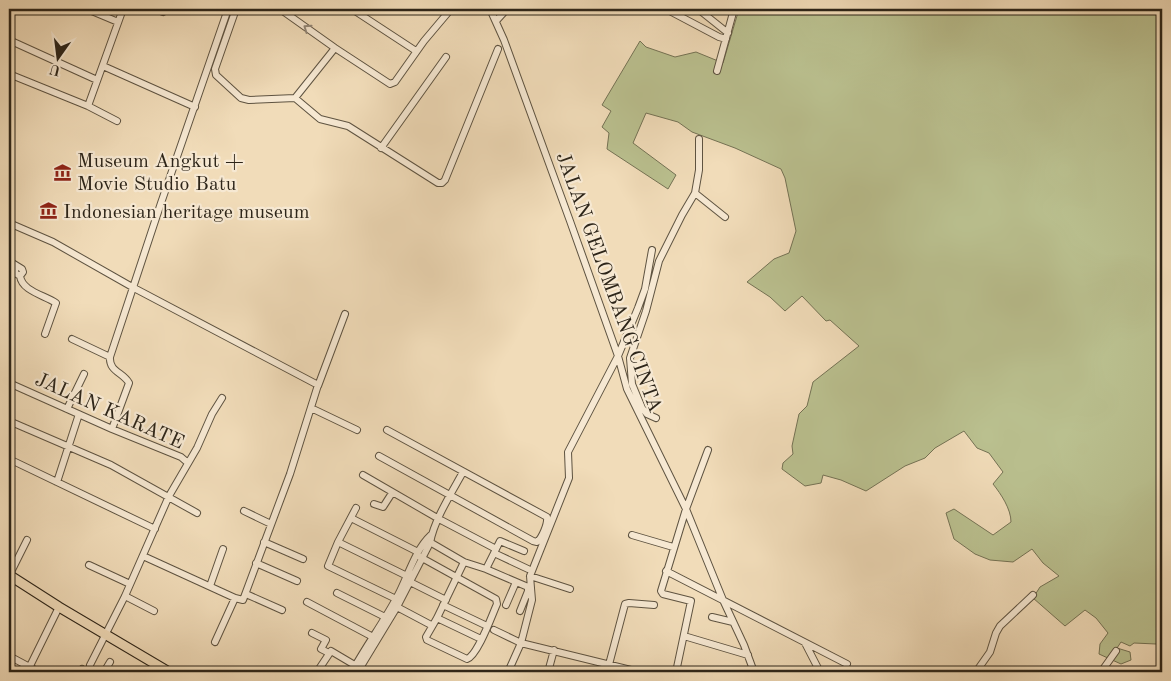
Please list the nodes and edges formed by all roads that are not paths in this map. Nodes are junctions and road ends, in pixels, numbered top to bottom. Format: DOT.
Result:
graph roads {
  1 [pos="87,9"];
  2 [pos="123,9"];
  3 [pos="156,9"];
  4 [pos="228,9"];
  5 [pos="236,9"];
  6 [pos="280,9"];
  7 [pos="450,9"];
  8 [pos="490,9"];
  9 [pos="507,9"];
  10 [pos="698,9"];
  11 [pos="734,9"];
  12 [pos="670,10"];
  13 [pos="163,12"];
  14 [pos="355,12"];
  15 [pos="496,21"];
  16 [pos="118,22"];
  17 [pos="727,36"];
  18 [pos="9,40"];
  19 [pos="335,48"];
  20 [pos="498,49"];
  21 [pos="416,51"];
  22 [pos="446,57"];
  23 [pos="103,66"];
  24 [pos="718,71"];
  25 [pos="9,74"];
  26 [pos="98,80"];
  27 [pos="295,98"];
  28 [pos="88,106"];
  29 [pos="194,107"];
  30 [pos="117,121"];
  31 [pos="699,140"];
  32 [pos="381,148"];
  33 [pos="695,193"];
  34 [pos="725,217"];
  35 [pos="9,218"];
  36 [pos="9,223"];
  37 [pos="38,235"];
  38 [pos="652,250"];
  39 [pos="9,261"];
  40 [pos="134,288"];
  41 [pos="345,314"];
  42 [pos="45,334"];
  43 [pos="72,339"];
  44 [pos="618,356"];
  45 [pos="110,357"];
  46 [pos="84,374"];
  47 [pos="9,383"];
  48 [pos="318,387"];
  49 [pos="222,398"];
  50 [pos="67,408"];
  51 [pos="311,408"];
  52 [pos="79,414"];
  53 [pos="656,418"];
  54 [pos="9,421"];
  55 [pos="112,429"];
  56 [pos="357,430"];
  57 [pos="387,430"];
  58 [pos="68,446"];
  59 [pos="708,450"];
  60 [pos="380,456"];
  61 [pos="9,459"];
  62 [pos="188,462"];
  63 [pos="463,472"];
  64 [pos="363,475"];
  65 [pos="57,482"];
  66 [pos="392,492"];
  67 [pos="170,496"];
  68 [pos="450,496"];
  69 [pos="374,504"];
  70 [pos="356,508"];
  71 [pos="686,509"];
  72 [pos="244,511"];
  73 [pos="197,513"];
  74 [pos="350,518"];
  75 [pos="439,519"];
  76 [pos="271,524"];
  77 [pos="155,529"];
  78 [pos="632,535"];
  79 [pos="27,540"];
  80 [pos="428,541"];
  81 [pos="264,542"];
  82 [pos="338,542"];
  83 [pos="673,547"];
  84 [pos="223,549"];
  85 [pos="495,551"];
  86 [pos="524,551"];
  87 [pos="419,555"];
  88 [pos="143,556"];
  89 [pos="303,559"];
  90 [pos="464,562"];
  91 [pos="256,563"];
  92 [pos="89,565"];
  93 [pos="486,569"];
  94 [pos="528,569"];
  95 [pos="666,571"];
  96 [pos="9,576"];
  97 [pos="530,576"];
  98 [pos="457,577"];
  99 [pos="409,579"];
  100 [pos="297,580"];
  101 [pos="516,582"];
  102 [pos="130,584"];
  103 [pos="210,586"];
  104 [pos="570,589"];
  105 [pos="337,593"];
  106 [pos="246,594"];
  107 [pos="1034,595"];
  108 [pos="125,596"];
  109 [pos="235,598"];
  110 [pos="396,599"];
  111 [pos="723,600"];
  112 [pos="307,602"];
  113 [pos="444,602"];
  114 [pos="506,605"];
  115 [pos="654,605"];
  116 [pos="59,607"];
  117 [pos="397,607"];
  118 [pos="282,610"];
  119 [pos="154,611"];
  120 [pos="520,611"];
  121 [pos="712,617"];
  122 [pos="437,618"];
  123 [pos="386,619"];
  124 [pos="733,622"];
  125 [pos="431,625"];
  126 [pos="487,626"];
  127 [pos="494,630"];
  128 [pos="312,633"];
  129 [pos="106,635"];
  130 [pos="684,636"];
  131 [pos="373,637"];
  132 [pos="481,639"];
  133 [pos="215,642"];
  134 [pos="521,643"];
  135 [pos="805,643"];
  136 [pos="554,650"];
  137 [pos="1116,651"];
  138 [pos="329,654"];
  139 [pos="748,655"];
  140 [pos="9,656"];
  141 [pos="110,662"];
  142 [pos="609,664"];
  143 [pos="847,664"];
  144 [pos="90,665"];
  145 [pos="30,666"];
  146 [pos="357,669"];
  147 [pos="630,671"];
  148 [pos="39,672"];
  149 [pos="104,672"];
  150 [pos="169,672"];
  151 [pos="318,672"];
  152 [pos="349,672"];
  153 [pos="508,672"];
  154 [pos="548,672"];
  155 [pos="607,672"];
  156 [pos="639,672"];
  157 [pos="676,672"];
  158 [pos="754,672"];
  159 [pos="820,672"];
  160 [pos="976,672"];
  161 [pos="1100,672"];
  1 -- 16 [label="street"];
  2 -- 16 [label="street"];
  3 -- 13 [label="street"];
  4 -- 29 [label="street"];
  5 -- 27 [label="street"];
  19 -- 6 [label="street, one-way"];
  7 -- 21 [label="street"];
  8 -- 15 [label="street, JALAN GELOMBANG CINTA"];
  9 -- 15 [label="street"];
  10 -- 17 [label="street"];
  11 -- 17 [label="street"];
  12 -- 17 [label="street"];
  14 -- 21 [label="street"];
  15 -- 44 [label="street, JALAN GELOMBANG CINTA"];
  16 -- 23 [label="street"];
  17 -- 24 [label="street"];
  18 -- 26 [label="street"];
  19 -- 21 [label="street"];
  19 -- 27 [label="street"];
  20 -- 32 [label="street"];
  22 -- 32 [label="street"];
  23 -- 26 [label="street"];
  23 -- 29 [label="street"];
  25 -- 28 [label="street"];
  26 -- 28 [label="street"];
  27 -- 32 [label="street"];
  28 -- 30 [label="street"];
  29 -- 40 [label="street"];
  31 -- 33 [label="street"];
  33 -- 34 [label="street"];
  33 -- 53 [label="street"];
  35 -- 37 [label="street"];
  36 -- 37 [label="street"];
  37 -- 40 [label="street"];
  38 -- 44 [label="street"];
  39 -- 42 [label="street"];
  40 -- 45 [label="street"];
  40 -- 48 [label="street"];
  41 -- 48 [label="street"];
  43 -- 45 [label="street"];
  44 -- 71 [label="street, JALAN GELOMBANG CINTA"];
  44 -- 97 [label="street"];
  45 -- 55 [label="street"];
  46 -- 50 [label="street"];
  47 -- 50 [label="street, JALAN KARATE"];
  48 -- 51 [label="street"];
  49 -- 62 [label="street"];
  50 -- 52 [label="street, JALAN KARATE"];
  51 -- 56 [label="street"];
  51 -- 76 [label="street"];
  52 -- 55 [label="street, JALAN KARATE"];
  52 -- 58 [label="street"];
  54 -- 58 [label="street"];
  55 -- 62 [label="street, JALAN KARATE"];
  57 -- 63 [label="street"];
  58 -- 65 [label="street"];
  58 -- 67 [label="street"];
  59 -- 71 [label="street"];
  60 -- 68 [label="street"];
  61 -- 65 [label="street"];
  62 -- 67 [label="street, JALAN KARATE"];
  63 -- 68 [label="street"];
  63 -- 68 [label="street"];
  64 -- 66 [label="street"];
  65 -- 77 [label="street"];
  66 -- 69 [label="street"];
  66 -- 75 [label="street"];
  67 -- 73 [label="street"];
  67 -- 77 [label="street, JALAN KARATE"];
  68 -- 75 [label="street"];
  70 -- 74 [label="street"];
  71 -- 83 [label="street"];
  71 -- 111 [label="street, JALAN GELOMBANG CINTA"];
  72 -- 76 [label="street"];
  74 -- 82 [label="street"];
  74 -- 87 [label="street"];
  75 -- 80 [label="street"];
  75 -- 85 [label="street"];
  76 -- 81 [label="street"];
  77 -- 88 [label="street, JALAN KARATE"];
  78 -- 83 [label="street"];
  79 -- 96 [label="street"];
  80 -- 87 [label="street"];
  80 -- 90 [label="street"];
  81 -- 89 [label="street"];
  81 -- 91 [label="street"];
  82 -- 99 [label="street"];
  82 -- 110 [label="street"];
  83 -- 95 [label="street"];
  84 -- 103 [label="street"];
  85 -- 86 [label="street"];
  85 -- 93 [label="street"];
  85 -- 94 [label="street"];
  87 -- 98 [label="street"];
  87 -- 99 [label="street"];
  88 -- 102 [label="street, JALAN KARATE"];
  88 -- 103 [label="street"];
  90 -- 93 [label="street"];
  90 -- 98 [label="street"];
  91 -- 100 [label="street"];
  91 -- 106 [label="street"];
  92 -- 102 [label="street"];
  93 -- 101 [label="street"];
  95 -- 111 [label="street"];
  95 -- 130 [label="street"];
  96 -- 116 [label="main road"];
  97 -- 104 [label="street"];
  97 -- 134 [label="street"];
  98 -- 113 [label="street"];
  98 -- 126 [label="street"];
  99 -- 110 [label="street"];
  99 -- 113 [label="street"];
  99 -- 117 [label="street"];
  101 -- 114 [label="street"];
  101 -- 120 [label="street"];
  102 -- 108 [label="street, JALAN KARATE"];
  103 -- 109 [label="street"];
  105 -- 123 [label="street"];
  106 -- 109 [label="street"];
  106 -- 118 [label="street"];
  107 -- 160 [label="street"];
  108 -- 119 [label="street"];
  108 -- 129 [label="street, JALAN KARATE"];
  109 -- 133 [label="street"];
  110 -- 123 [label="street"];
  111 -- 124 [label="street, JALAN GELOMBANG CINTA"];
  111 -- 135 [label="street"];
  112 -- 131 [label="street"];
  113 -- 122 [label="street"];
  113 -- 126 [label="street"];
  115 -- 142 [label="street"];
  116 -- 129 [label="main road"];
  116 -- 145 [label="street"];
  117 -- 123 [label="street"];
  117 -- 125 [label="street"];
  121 -- 124 [label="street"];
  122 -- 125 [label="street"];
  122 -- 132 [label="street"];
  123 -- 131 [label="street"];
  123 -- 146 [label="street"];
  124 -- 139 [label="street, JALAN GELOMBANG CINTA"];
  125 -- 132 [label="street"];
  126 -- 132 [label="street"];
  127 -- 134 [label="street"];
  128 -- 138 [label="street"];
  129 -- 144 [label="street, JALAN KARATE"];
  129 -- 150 [label="main road"];
  130 -- 139 [label="street"];
  130 -- 157 [label="street"];
  131 -- 146 [label="street"];
  134 -- 136 [label="street"];
  134 -- 153 [label="street"];
  135 -- 143 [label="street"];
  135 -- 159 [label="street"];
  136 -- 142 [label="street"];
  136 -- 154 [label="street"];
  137 -- 161 [label="street"];
  138 -- 146 [label="street"];
  138 -- 151 [label="street"];
  139 -- 158 [label="street, JALAN GELOMBANG CINTA"];
  140 -- 145 [label="street"];
  141 -- 149 [label="street"];
  142 -- 147 [label="street"];
  142 -- 155 [label="street"];
  145 -- 148 [label="street"];
  146 -- 152 [label="street"];
  147 -- 156 [label="street"];
}
